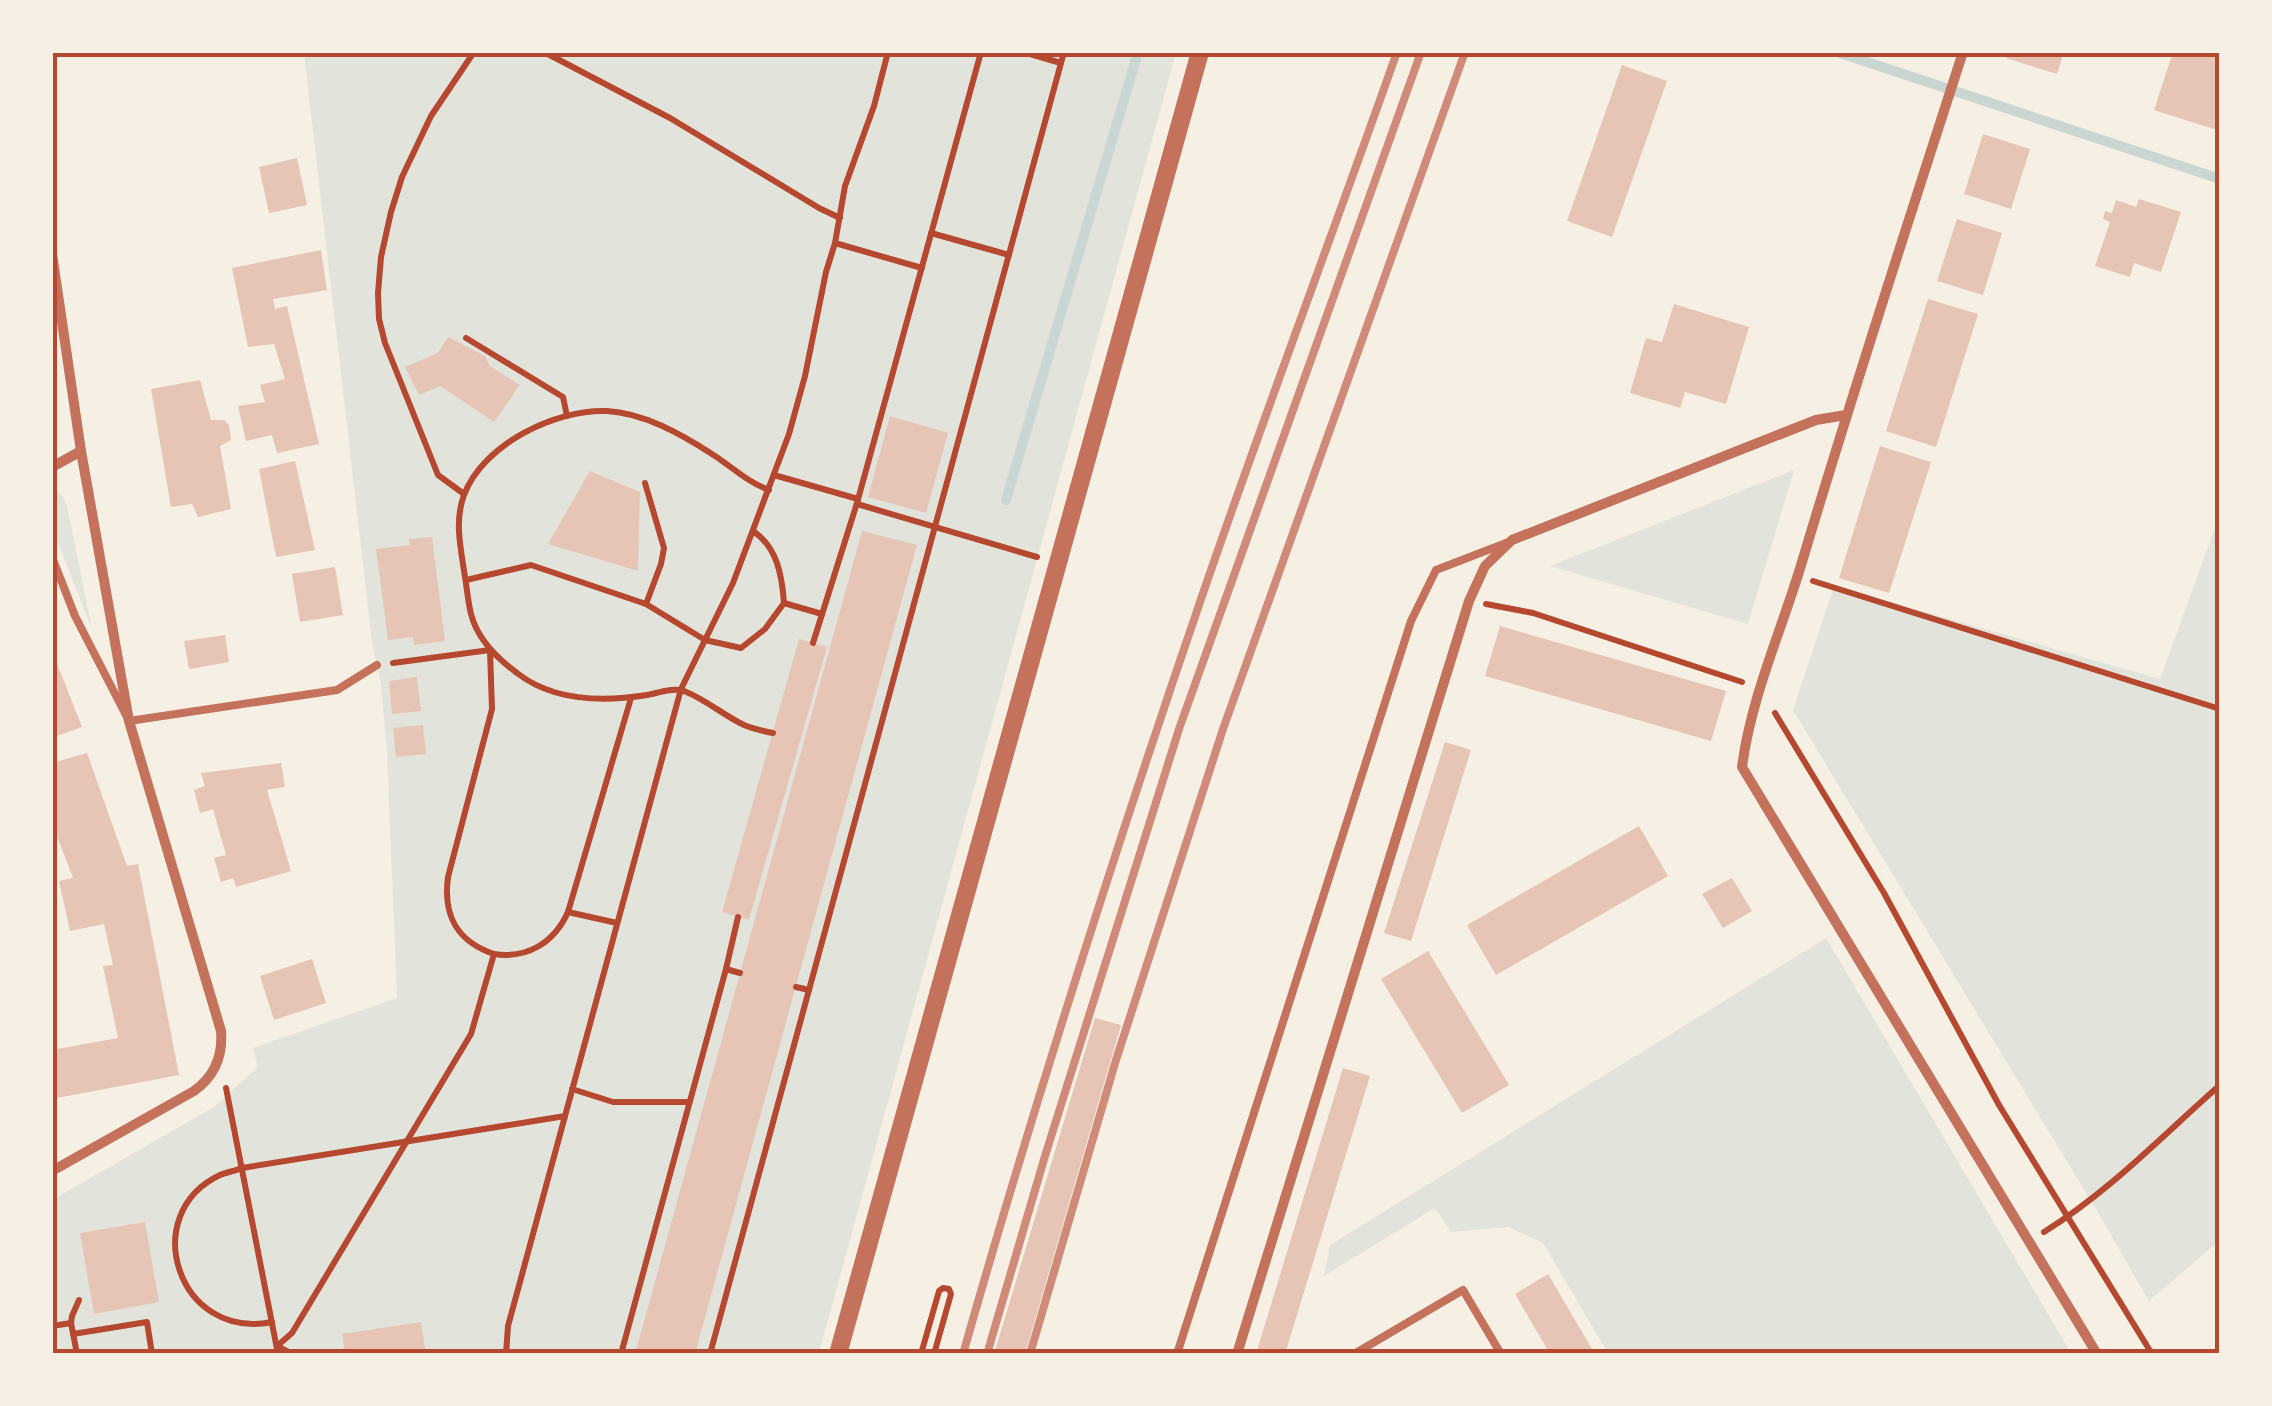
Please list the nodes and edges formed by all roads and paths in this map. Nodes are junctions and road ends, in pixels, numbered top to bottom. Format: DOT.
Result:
graph roads {
  1 [pos="474,52"];
  2 [pos="544,52"];
  3 [pos="888,52"];
  4 [pos="981,52"];
  5 [pos="1023,52"];
  6 [pos="1064,52"];
  7 [pos="1200,52"];
  8 [pos="1963,52"];
  9 [pos="1061,63"];
  10 [pos="840,218"];
  11 [pos="932,234"];
  12 [pos="835,243"];
  13 [pos="52,254"];
  14 [pos="1009,254"];
  15 [pos="922,268"];
  16 [pos="466,338"];
  17 [pos="1846,415"];
  18 [pos="568,416"];
  19 [pos="81,451"];
  20 [pos="52,467"];
  21 [pos="774,476"];
  22 [pos="645,483"];
  23 [pos="769,490"];
  24 [pos="464,494"];
  25 [pos="858,501"];
  26 [pos="936,525"];
  27 [pos="753,530"];
  28 [pos="1512,540"];
  29 [pos="52,557"];
  30 [pos="1057,564"];
  31 [pos="1798,576"];
  32 [pos="466,580"];
  33 [pos="1469,601"];
  34 [pos="784,602"];
  35 [pos="646,604"];
  36 [pos="822,614"];
  37 [pos="705,640"];
  38 [pos="813,643"];
  39 [pos="490,650"];
  40 [pos="377,665"];
  41 [pos="681,689"];
  42 [pos="1761,690"];
  43 [pos="631,697"];
  44 [pos="2220,709"];
  45 [pos="128,721"];
  46 [pos="773,733"];
  47 [pos="568,912"];
  48 [pos="738,917"];
  49 [pos="617,923"];
  50 [pos="494,954"];
  51 [pos="726,969"];
  52 [pos="740,972"];
  53 [pos="796,988"];
  54 [pos="809,990"];
  55 [pos="217,1063"];
  56 [pos="2220,1085"];
  57 [pos="572,1088"];
  58 [pos="688,1102"];
  59 [pos="565,1116"];
  60 [pos="407,1142"];
  61 [pos="242,1168"];
  62 [pos="52,1170"];
  63 [pos="2068,1217"];
  64 [pos="2030,1240"];
  65 [pos="79,1300"];
  66 [pos="272,1322"];
  67 [pos="72,1323"];
  68 [pos="52,1326"];
  69 [pos="73,1334"];
  70 [pos="278,1350"];
  71 [pos="77,1354"];
  72 [pos="152,1354"];
  73 [pos="292,1354"];
  74 [pos="506,1354"];
  75 [pos="621,1354"];
  76 [pos="710,1354"];
  77 [pos="838,1354"];
  78 [pos="921,1354"];
  79 [pos="934,1354"];
  80 [pos="1177,1354"];
  81 [pos="1237,1354"];
  82 [pos="1354,1354"];
  83 [pos="1501,1354"];
  84 [pos="2098,1354"];
  85 [pos="2152,1354"];
  1 -- 24 [label="path"];
  2 -- 10 [label="path"];
  3 -- 10 [label="path"];
  4 -- 11 [label="path"];
  5 -- 9 [label="path"];
  6 -- 9 [label="path"];
  7 -- 30 [label="street"];
  8 -- 17 [label="street"];
  9 -- 14 [label="path"];
  10 -- 12 [label="path"];
  11 -- 14 [label="path"];
  11 -- 15 [label="path"];
  12 -- 15 [label="path"];
  12 -- 21 [label="path"];
  13 -- 19 [label="street"];
  14 -- 26 [label="path"];
  15 -- 25 [label="path"];
  16 -- 18 [label="path"];
  17 -- 28 [label="street"];
  17 -- 31 [label="street"];
  18 -- 23 [label="path"];
  18 -- 24 [label="path"];
  19 -- 20 [label="street"];
  19 -- 45 [label="street"];
  21 -- 23 [label="path"];
  21 -- 25 [label="path"];
  22 -- 35 [label="path"];
  23 -- 27 [label="path"];
  24 -- 32 [label="path"];
  25 -- 26 [label="path"];
  25 -- 36 [label="path"];
  26 -- 30 [label="path"];
  26 -- 54 [label="path"];
  27 -- 34 [label="path"];
  27 -- 37 [label="path"];
  28 -- 33 [label="street"];
  28 -- 80 [label="lane"];
  29 -- 45 [label="lane"];
  30 -- 77 [label="street"];
  31 -- 42 [label="street"];
  31 -- 44 [label="path"];
  32 -- 35 [label="path"];
  32 -- 39 [label="path"];
  33 -- 42 [label="path"];
  33 -- 81 [label="street"];
  34 -- 36 [label="path"];
  34 -- 37 [label="path"];
  35 -- 37 [label="path"];
  36 -- 38 [label="path"];
  37 -- 41 [label="path"];
  39 -- 40 [label="path"];
  39 -- 43 [label="path"];
  39 -- 50 [label="path"];
  40 -- 45 [label="lane"];
  41 -- 43 [label="path"];
  41 -- 46 [label="path"];
  41 -- 49 [label="path"];
  42 -- 63 [label="path"];
  42 -- 64 [label="street"];
  43 -- 47 [label="path"];
  45 -- 55 [label="street"];
  47 -- 49 [label="path"];
  47 -- 50 [label="path"];
  48 -- 51 [label="path"];
  49 -- 57 [label="path"];
  50 -- 60 [label="path"];
  51 -- 52 [label="path"];
  51 -- 58 [label="path"];
  53 -- 54 [label="path"];
  54 -- 76 [label="path"];
  55 -- 61 [label="path"];
  55 -- 62 [label="street"];
  56 -- 63 [label="path"];
  57 -- 58 [label="path"];
  57 -- 59 [label="path"];
  58 -- 75 [label="path"];
  59 -- 60 [label="path"];
  59 -- 74 [label="path"];
  60 -- 61 [label="path"];
  60 -- 70 [label="path"];
  61 -- 66 [label="path"];
  61 -- 66 [label="path"];
  63 -- 64 [label="path"];
  63 -- 85 [label="path"];
  64 -- 84 [label="street"];
  65 -- 67 [label="path"];
  66 -- 70 [label="path"];
  67 -- 68 [label="path"];
  67 -- 69 [label="path"];
  69 -- 71 [label="path"];
  69 -- 72 [label="path"];
  70 -- 73 [label="path"];
  78 -- 79 [label="path"];
  82 -- 83 [label="lane"];
}
